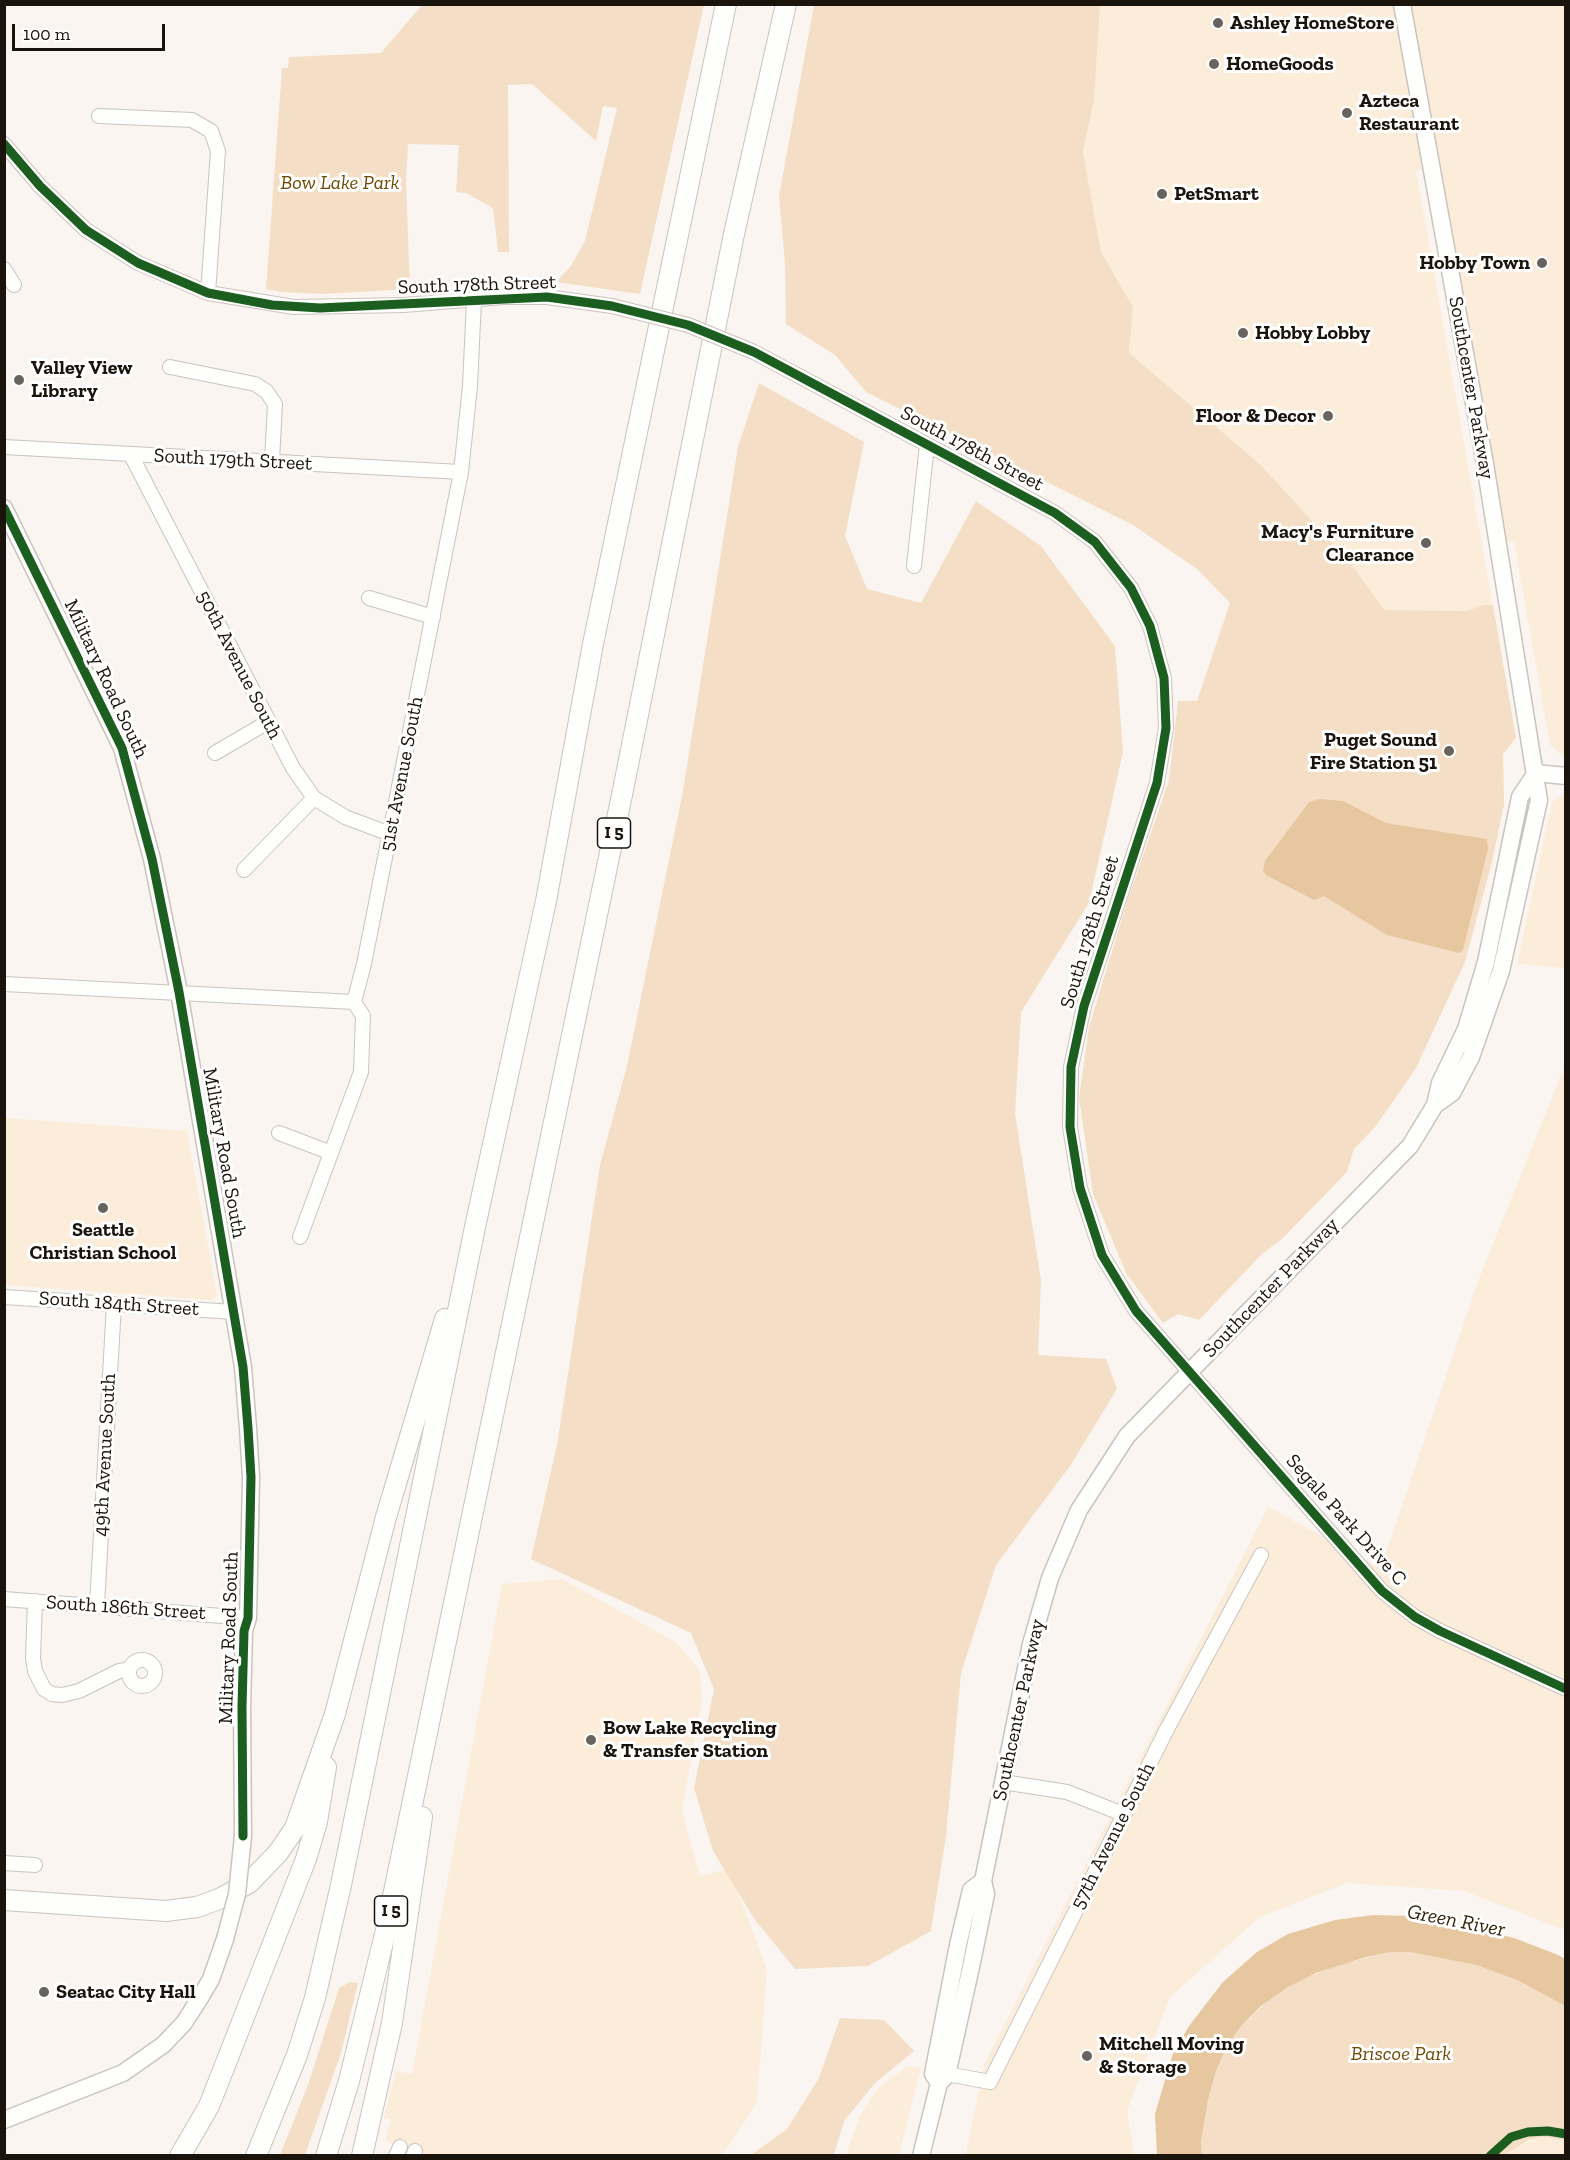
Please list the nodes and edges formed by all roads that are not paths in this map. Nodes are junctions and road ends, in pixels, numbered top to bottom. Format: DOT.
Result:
graph roads {
  1 [pos="726,4"];
  2 [pos="786,4"];
  3 [pos="1402,4"];
  4 [pos="99,116"];
  5 [pos="4,144"];
  6 [pos="4,269"];
  7 [pos="14,285"];
  8 [pos="208,293"];
  9 [pos="474,300"];
  10 [pos="170,367"];
  11 [pos="927,445"];
  12 [pos="4,447"];
  13 [pos="131,455"];
  14 [pos="272,461"];
  15 [pos="461,472"];
  16 [pos="4,508"];
  17 [pos="914,566"];
  18 [pos="369,598"];
  19 [pos="433,617"];
  20 [pos="268,722"];
  21 [pos="215,753"];
  22 [pos="1536,773"];
  23 [pos="1566,776"];
  24 [pos="314,798"];
  25 [pos="390,834"];
  26 [pos="244,870"];
  27 [pos="4,984"];
  28 [pos="179,993"];
  29 [pos="354,1002"];
  30 [pos="279,1133"];
  31 [pos="329,1152"];
  32 [pos="475,1227"];
  33 [pos="300,1237"];
  34 [pos="4,1297"];
  35 [pos="114,1304"];
  36 [pos="234,1312"];
  37 [pos="1189,1373"];
  38 [pos="1261,1555"];
  39 [pos="4,1599"];
  40 [pos="35,1601"];
  41 [pos="97,1605"];
  42 [pos="248,1618"];
  43 [pos="443,1662"];
  44 [pos="129,1670"];
  45 [pos="1566,1689"];
  46 [pos="335,1714"];
  47 [pos="1003,1782"];
  48 [pos="1123,1814"];
  49 [pos="4,1863"];
  50 [pos="35,1865"];
  51 [pos="4,1899"];
  52 [pos="943,2079"];
  53 [pos="4,2120"];
  54 [pos="180,2156"];
  55 [pos="256,2156"];
  56 [pos="326,2156"];
  57 [pos="362,2156"];
  58 [pos="921,2156"];
  1 -- 32 [label="highway"];
  2 -- 43 [label="highway, I 5"];
  3 -- 22 [label="main road, Southcenter Parkway"];
  4 -- 8 [label="street"];
  5 -- 8 [label="street, South 178th Street"];
  6 -- 7 [label="street"];
  8 -- 9 [label="street, South 178th Street"];
  9 -- 11 [label="street, South 178th Street, bridge"];
  9 -- 15 [label="street, 51st Avenue South"];
  10 -- 14 [label="street"];
  11 -- 17 [label="street"];
  11 -- 37 [label="street, South 178th Street"];
  12 -- 13 [label="street, South 179th Street"];
  13 -- 14 [label="street, South 179th Street"];
  13 -- 20 [label="street, 50th Avenue South"];
  14 -- 15 [label="street, South 179th Street"];
  15 -- 19 [label="street, 51st Avenue South"];
  16 -- 28 [label="main road, Military Road South"];
  18 -- 19 [label="street"];
  19 -- 25 [label="street, 51st Avenue South"];
  20 -- 21 [label="street"];
  20 -- 24 [label="street, 50th Avenue South"];
  22 -- 23 [label="main road"];
  22 -- 37 [label="main road, Southcenter Parkway"];
  24 -- 25 [label="street, 50th Avenue South"];
  24 -- 26 [label="street"];
  25 -- 29 [label="street, 51st Avenue South"];
  27 -- 28 [label="street"];
  28 -- 29 [label="street"];
  28 -- 36 [label="main road, Military Road South"];
  29 -- 31 [label="street, 51st Avenue South"];
  30 -- 31 [label="street"];
  31 -- 33 [label="street, 51st Avenue South"];
  32 -- 46 [label="highway"];
  32 -- 55 [label="highway"];
  34 -- 35 [label="street, South 184th Street"];
  35 -- 36 [label="street, South 184th Street"];
  35 -- 41 [label="street, 49th Avenue South"];
  36 -- 42 [label="main road, Military Road South"];
  37 -- 45 [label="street, Segale Park Drive C"];
  37 -- 47 [label="main road, Southcenter Parkway"];
  38 -- 48 [label="street, 57th Avenue South"];
  39 -- 40 [label="street, South 186th Street"];
  40 -- 41 [label="street, South 186th Street"];
  40 -- 44 [label="street"];
  41 -- 42 [label="street, South 186th Street"];
  42 -- 53 [label="main road, Military Road South, bridge"];
  43 -- 56 [label="highway, I 5"];
  43 -- 57 [label="highway"];
  46 -- 51 [label="highway"];
  46 -- 54 [label="highway"];
  47 -- 48 [label="street"];
  47 -- 52 [label="main road, Southcenter Parkway"];
  48 -- 52 [label="street, 57th Avenue South"];
  49 -- 50 [label="street"];
  52 -- 58 [label="main road, Southcenter Parkway"];
}
